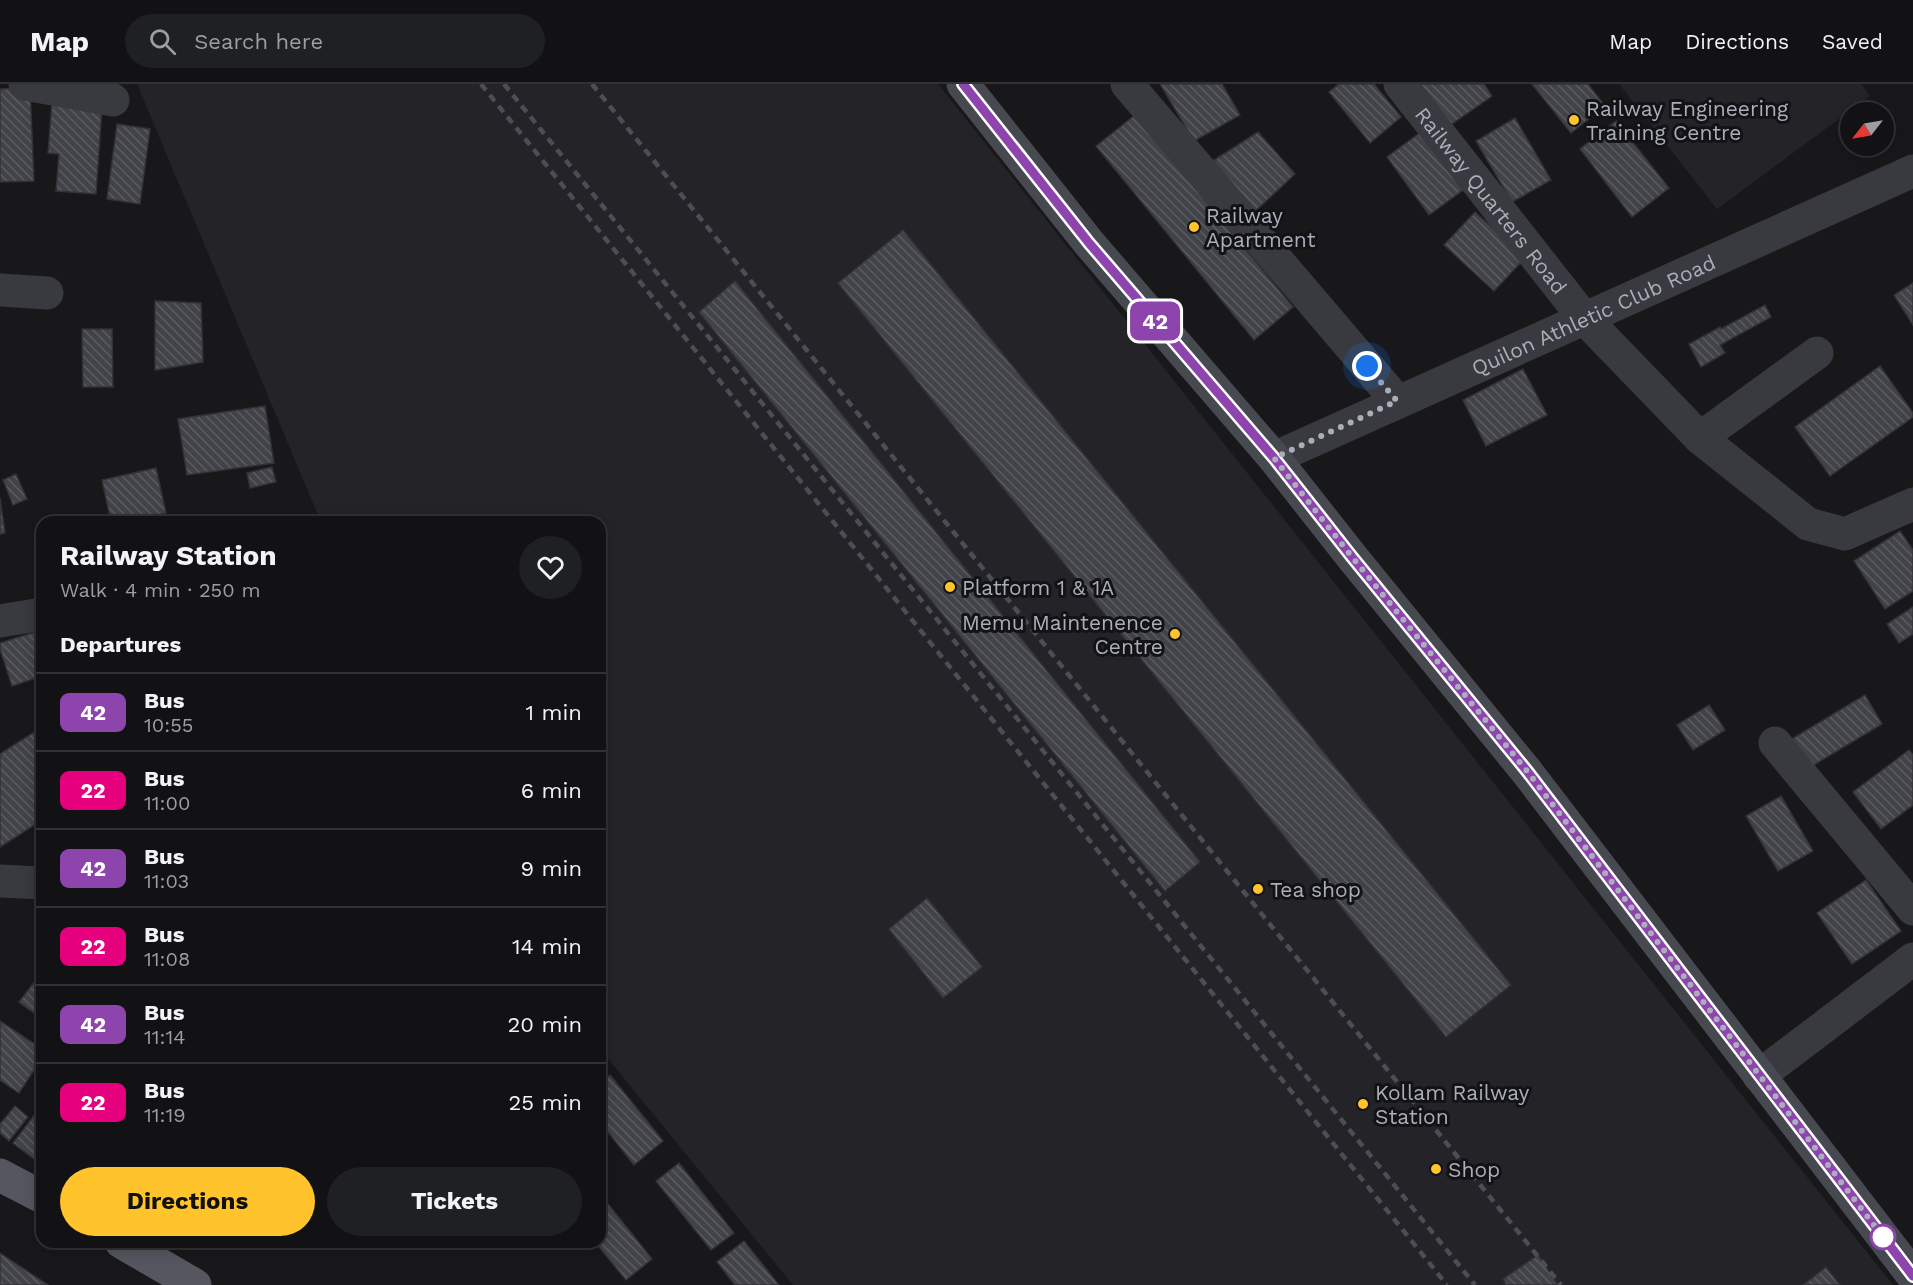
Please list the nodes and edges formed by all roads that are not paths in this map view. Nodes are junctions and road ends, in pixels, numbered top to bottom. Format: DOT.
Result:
graph roads {
  1 [pos="25,84"];
  2 [pos="963,84"];
  3 [pos="1127,84"];
  4 [pos="1400,84"];
  5 [pos="113,100"];
  6 [pos="1913,171"];
  7 [pos="0,290"];
  8 [pos="47,293"];
  9 [pos="1584,318"];
  10 [pos="1817,353"];
  11 [pos="1397,401"];
  12 [pos="1700,438"];
  13 [pos="1274,458"];
  14 [pos="1913,504"];
  15 [pos="36,615"];
  16 [pos="0,621"];
  17 [pos="1775,744"];
  18 [pos="0,881"];
  19 [pos="36,884"];
  20 [pos="1913,909"];
  21 [pos="1913,960"];
  22 [pos="1759,1076"];
  23 [pos="0,1175"];
  24 [pos="36,1194"];
  25 [pos="131,1248"];
  26 [pos="1913,1276"];
  27 [pos="195,1285"];
  1 -- 5 [label="street"];
  2 -- 13 [label="main road"];
  3 -- 11 [label="street"];
  4 -- 9 [label="street, Railway Quarters Road"];
  6 -- 9 [label="street, Quilon Athletic Club Road"];
  7 -- 8 [label="street"];
  9 -- 11 [label="street, Quilon Athletic Club Road"];
  9 -- 12 [label="street, Railway Quarters Road"];
  10 -- 12 [label="street"];
  11 -- 13 [label="street, Quilon Athletic Club Road"];
  12 -- 14 [label="street, Railway Quarters Road"];
  13 -- 22 [label="main road"];
  15 -- 16 [label="street"];
  17 -- 20 [label="street"];
  18 -- 19 [label="street"];
  21 -- 22 [label="street"];
  22 -- 26 [label="main road"];
  23 -- 24 [label="main road"];
  25 -- 27 [label="main road"];
}
